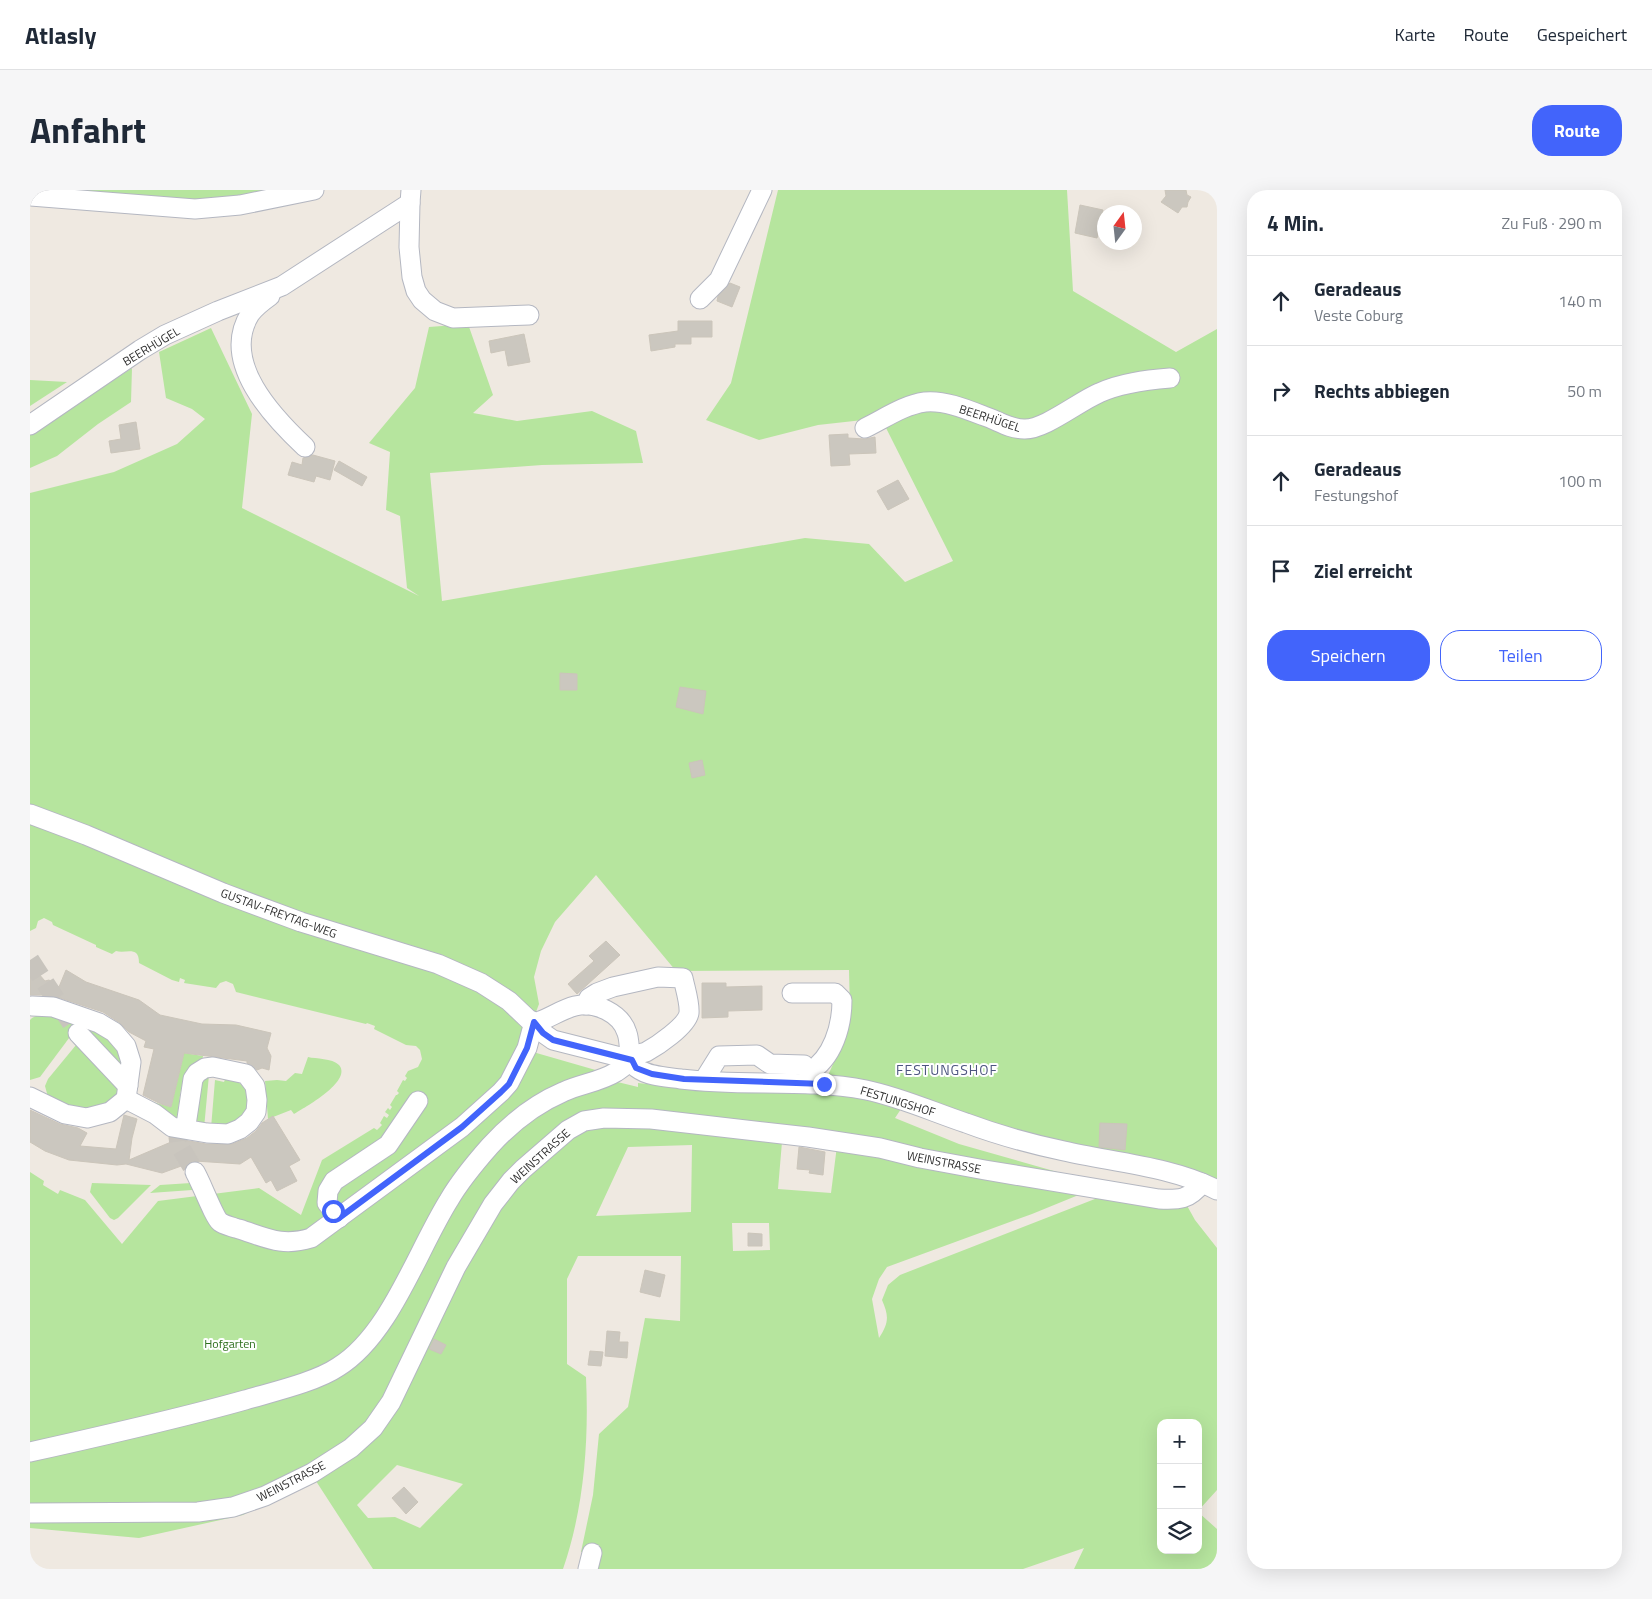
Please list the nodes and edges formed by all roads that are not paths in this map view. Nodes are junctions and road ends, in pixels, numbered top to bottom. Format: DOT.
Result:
graph roads {
  1 [pos="314,190"];
  2 [pos="762,190"];
  3 [pos="30,196"];
  4 [pos="410,197"];
  5 [pos="282,286"];
  6 [pos="700,299"];
  7 [pos="529,315"];
  8 [pos="1170,378"];
  9 [pos="30,426"];
  10 [pos="865,428"];
  11 [pos="306,447"];
  12 [pos="30,814"];
  13 [pos="792,993"];
  14 [pos="36,1003"];
  15 [pos="586,1005"];
  16 [pos="529,1018"];
  17 [pos="78,1033"];
  18 [pos="631,1058"];
  19 [pos="809,1077"];
  20 [pos="704,1080"];
  21 [pos="127,1093"];
  22 [pos="30,1097"];
  23 [pos="418,1101"];
  24 [pos="186,1125"];
  25 [pos="195,1172"];
  26 [pos="1209,1186"];
  27 [pos="339,1218"];
  28 [pos="30,1452"];
  29 [pos="30,1513"];
  1 -- 3 [label="street"];
  2 -- 6 [label="street"];
  4 -- 5 [label="street, BEERHÜGEL"];
  4 -- 7 [label="street, BEERHÜGEL"];
  5 -- 9 [label="street, BEERHÜGEL"];
  5 -- 11 [label="street, BEERHÜGEL"];
  8 -- 10 [label="street, BEERHÜGEL"];
  12 -- 16 [label="street, GUSTAV-FREYTAG-WEG"];
  13 -- 19 [label="street"];
  14 -- 21 [label="street"];
  15 -- 16 [label="street"];
  15 -- 18 [label="street"];
  15 -- 18 [label="street"];
  16 -- 18 [label="street, GUSTAV-FREYTAG-WEG"];
  16 -- 27 [label="street"];
  17 -- 21 [label="street"];
  18 -- 20 [label="street, FESTUNGSHOF"];
  18 -- 28 [label="street"];
  19 -- 20 [label="street, FESTUNGSHOF"];
  19 -- 20 [label="street"];
  19 -- 26 [label="street, FESTUNGSHOF"];
  21 -- 22 [label="street"];
  21 -- 24 [label="street"];
  23 -- 27 [label="street"];
  25 -- 27 [label="street"];
  26 -- 29 [label="street, WEINSTRASSE"];
}
